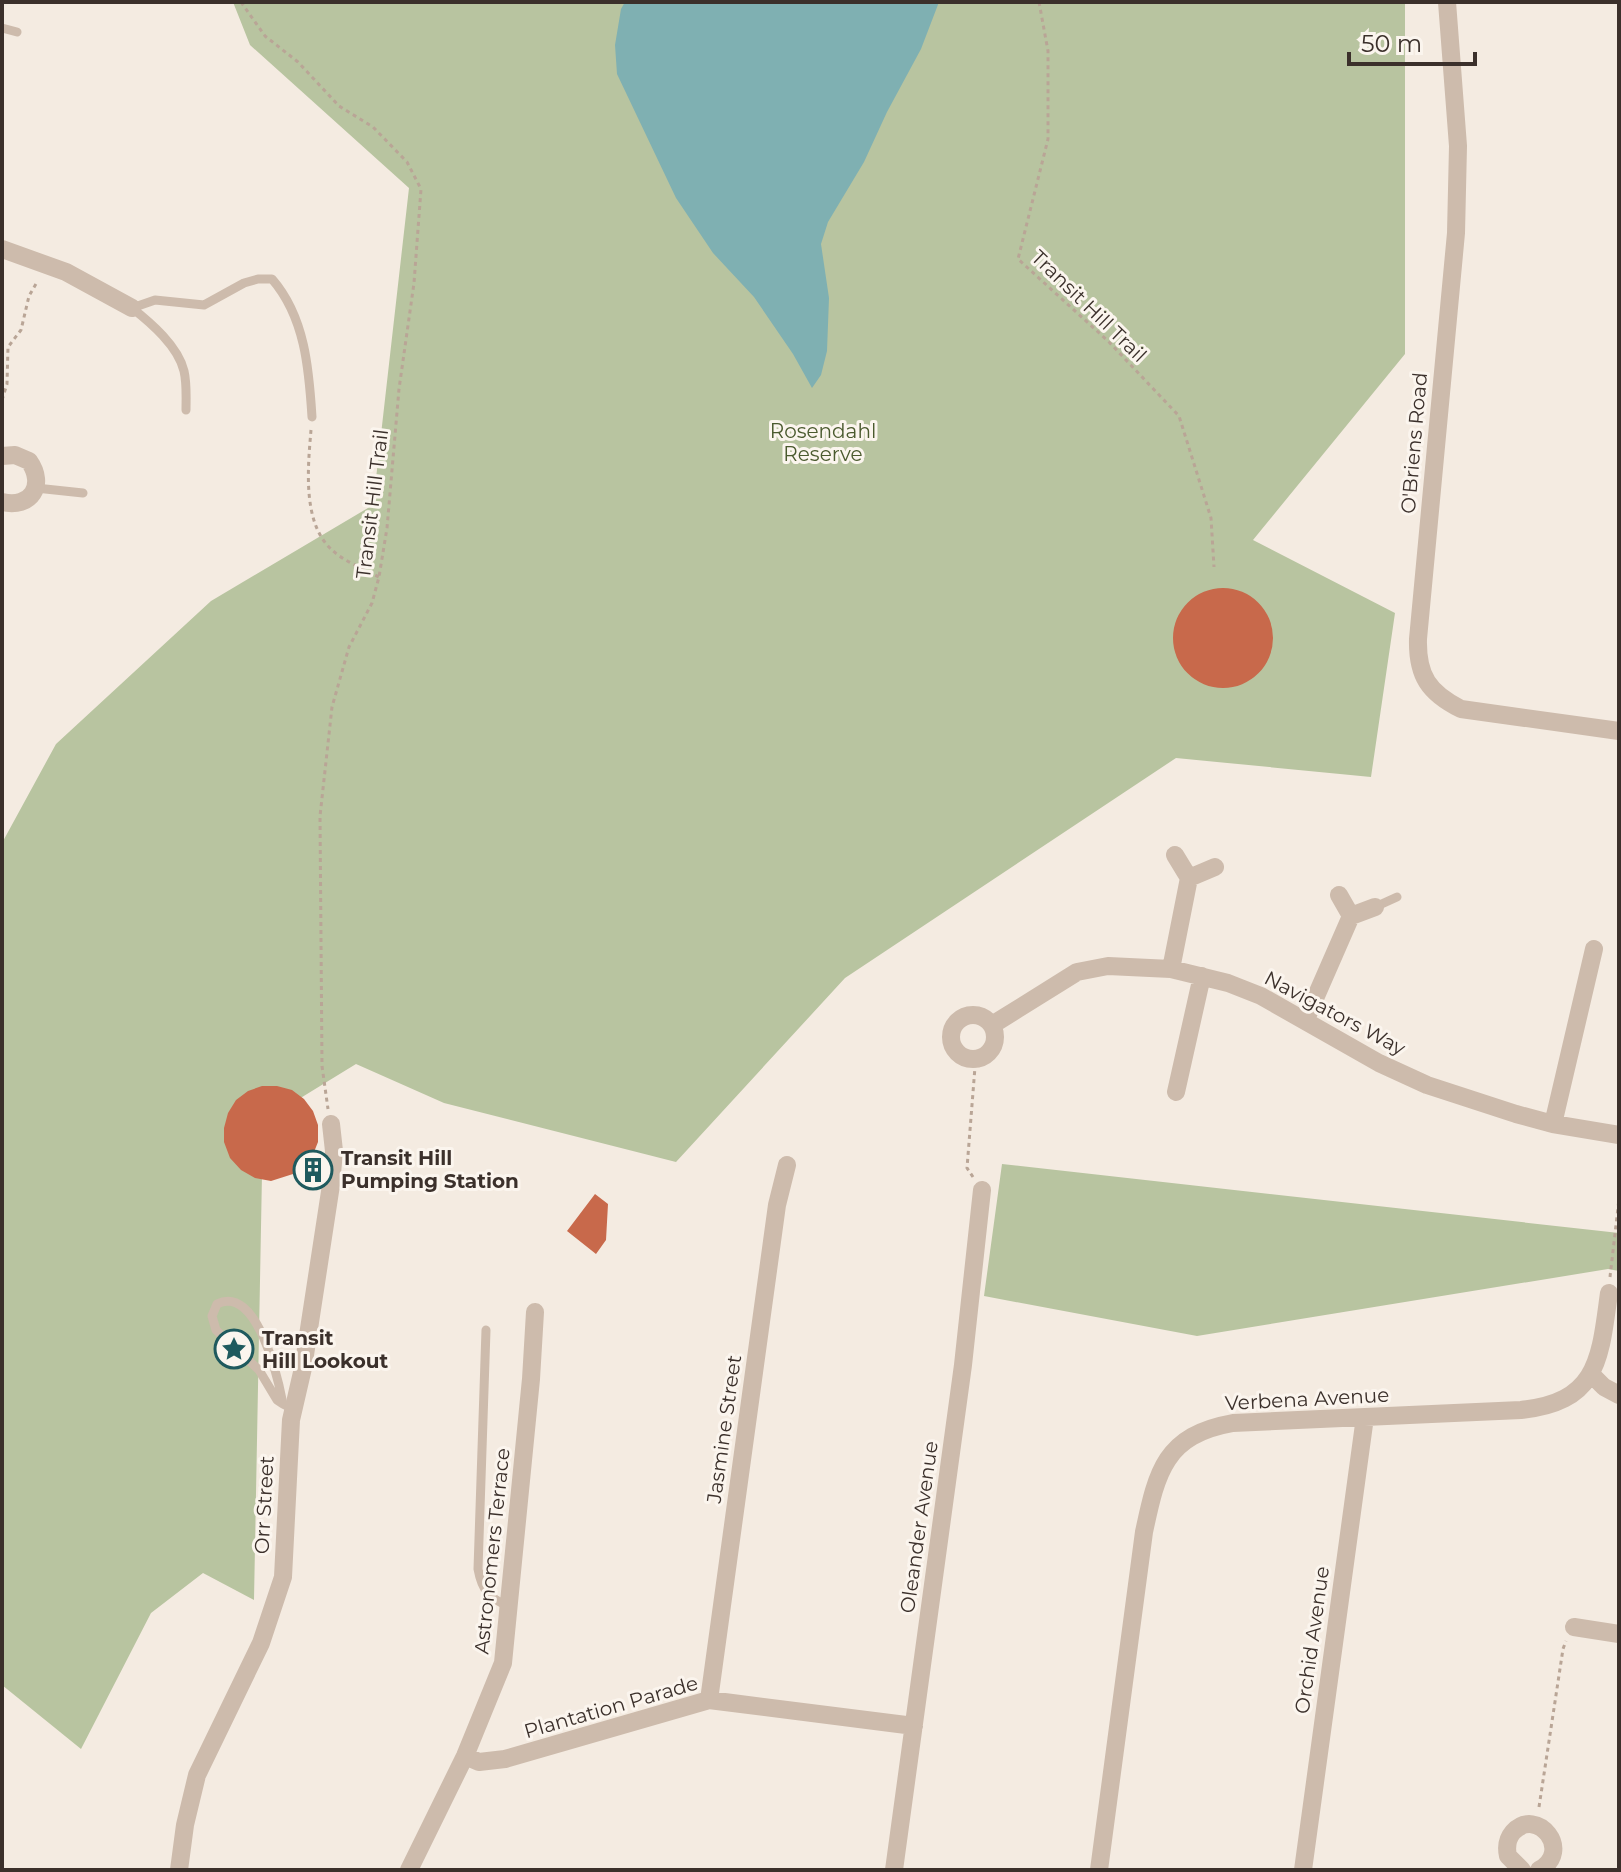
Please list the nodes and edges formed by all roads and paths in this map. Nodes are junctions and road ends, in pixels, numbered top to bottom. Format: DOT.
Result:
graph roads {
  1 [pos="241,2"];
  2 [pos="1039,2"];
  3 [pos="1447,2"];
  4 [pos="2,28"];
  5 [pos="17,32"];
  6 [pos="2,249"];
  7 [pos="43,263"];
  8 [pos="132,308"];
  9 [pos="2,400"];
  10 [pos="186,410"];
  11 [pos="312,417"];
  12 [pos="2,456"];
  13 [pos="36,488"];
  14 [pos="83,493"];
  15 [pos="2,502"];
  16 [pos="1214,567"];
  17 [pos="379,577"];
  18 [pos="1619,731"];
  19 [pos="1175,855"];
  20 [pos="1215,867"];
  21 [pos="1189,878"];
  22 [pos="1339,895"];
  23 [pos="1397,897"];
  24 [pos="1375,907"];
  25 [pos="1351,916"];
  26 [pos="1594,949"];
  27 [pos="1171,969"];
  28 [pos="1202,976"];
  29 [pos="1306,1019"];
  30 [pos="992,1025"];
  31 [pos="973,1060"];
  32 [pos="1176,1092"];
  33 [pos="331,1124"];
  34 [pos="1553,1124"];
  35 [pos="1619,1135"];
  36 [pos="787,1165"];
  37 [pos="982,1190"];
  38 [pos="1619,1199"];
  39 [pos="1609,1293"];
  40 [pos="535,1312"];
  41 [pos="486,1330"];
  42 [pos="1592,1375"];
  43 [pos="1619,1395"];
  44 [pos="288,1406"];
  45 [pos="1365,1417"];
  46 [pos="510,1607"];
  47 [pos="1574,1627"];
  48 [pos="1619,1634"];
  49 [pos="709,1700"];
  50 [pos="914,1726"];
  51 [pos="465,1756"];
  52 [pos="1543,1791"];
  53 [pos="179,1870"];
  54 [pos="409,1870"];
  55 [pos="894,1870"];
  56 [pos="1099,1870"];
  57 [pos="1303,1870"];
  58 [pos="1522,1870"];
  59 [pos="1539,1870"];
  1 -- 17 [label="path, Transit Hill Trail"];
  2 -- 16 [label="path, Transit Hill Trail"];
  3 -- 18 [label="street, O'Briens Road"];
  4 -- 5 [label="lane"];
  6 -- 7 [label="street"];
  7 -- 8 [label="street"];
  7 -- 9 [label="path"];
  8 -- 10 [label="lane"];
  8 -- 11 [label="lane"];
  11 -- 17 [label="path"];
  12 -- 13 [label="street"];
  13 -- 14 [label="lane"];
  13 -- 15 [label="street"];
  17 -- 33 [label="path, Transit Hill Trail"];
  19 -- 21 [label="street"];
  20 -- 21 [label="street"];
  21 -- 27 [label="street"];
  22 -- 25 [label="street"];
  23 -- 24 [label="lane"];
  24 -- 25 [label="street"];
  25 -- 29 [label="street"];
  26 -- 34 [label="street"];
  27 -- 28 [label="street, Navigators Way"];
  27 -- 30 [label="street, Navigators Way"];
  28 -- 29 [label="street, Navigators Way"];
  28 -- 32 [label="street"];
  29 -- 34 [label="street, Navigators Way"];
  30 -- 31 [label="street"];
  30 -- 31 [label="street"];
  31 -- 37 [label="path"];
  33 -- 44 [label="street, Orr Street"];
  34 -- 35 [label="street, Navigators Way"];
  36 -- 49 [label="street, Jasmine Street"];
  37 -- 50 [label="street, Oleander Avenue"];
  38 -- 39 [label="path"];
  39 -- 42 [label="street"];
  40 -- 46 [label="street, Astronomers Terrace"];
  41 -- 46 [label="lane"];
  42 -- 43 [label="street"];
  42 -- 45 [label="street, Verbena Avenue"];
  44 -- 44 [label="lane"];
  44 -- 53 [label="street, Orr Street"];
  45 -- 56 [label="street, Verbena Avenue"];
  45 -- 57 [label="street, Orchid Avenue"];
  46 -- 51 [label="street, Astronomers Terrace"];
  47 -- 48 [label="street"];
  47 -- 52 [label="path"];
  49 -- 50 [label="street, Plantation Parade"];
  49 -- 51 [label="street, Plantation Parade"];
  50 -- 55 [label="street, Oleander Avenue"];
  51 -- 54 [label="street, Astronomers Terrace"];
  58 -- 59 [label="street"];
}
